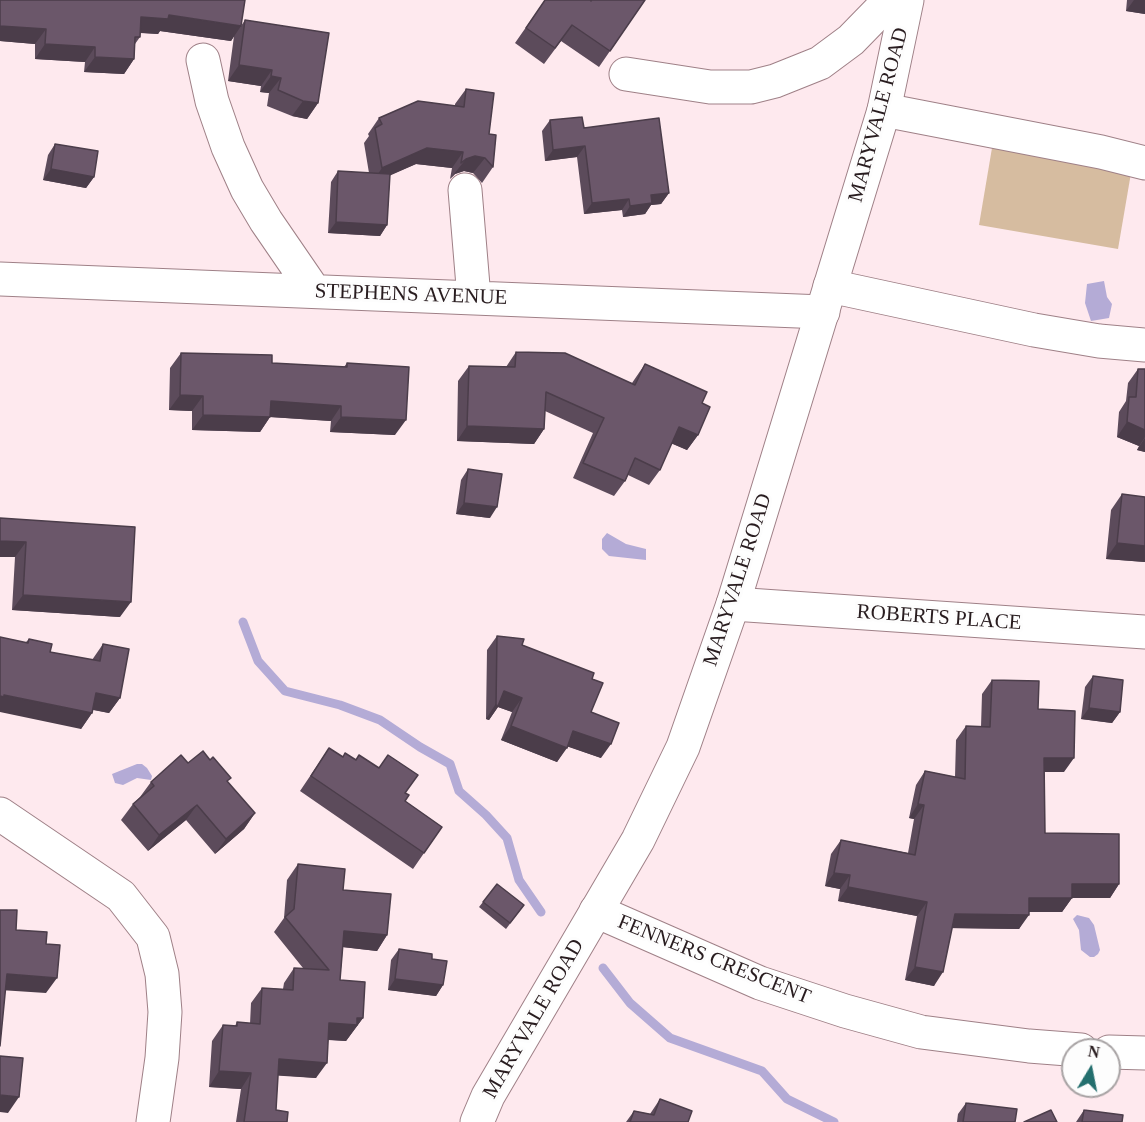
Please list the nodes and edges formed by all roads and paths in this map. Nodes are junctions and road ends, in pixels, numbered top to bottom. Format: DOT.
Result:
graph roads {
  1 [pos="890,0"];
  2 [pos="907,0"];
  3 [pos="203,60"];
  4 [pos="626,74"];
  5 [pos="884,110"];
  6 [pos="1145,163"];
  7 [pos="465,190"];
  8 [pos="0,279"];
  9 [pos="314,291"];
  10 [pos="474,298"];
  11 [pos="826,299"];
  12 [pos="1145,345"];
  13 [pos="733,604"];
  14 [pos="1145,632"];
  15 [pos="0,814"];
  16 [pos="596,911"];
  17 [pos="1061,1049"];
  18 [pos="1121,1052"];
  19 [pos="1145,1053"];
  20 [pos="153,1122"];
  21 [pos="477,1122"];
  1 -- 4 [label="street"];
  2 -- 5 [label="street, MARYVALE ROAD"];
  3 -- 9 [label="street"];
  5 -- 6 [label="street"];
  5 -- 11 [label="street, MARYVALE ROAD"];
  7 -- 10 [label="street"];
  8 -- 9 [label="street, STEPHENS AVENUE"];
  9 -- 10 [label="street, STEPHENS AVENUE"];
  10 -- 11 [label="street, STEPHENS AVENUE"];
  11 -- 12 [label="street, STEPHENS AVENUE"];
  11 -- 13 [label="street, MARYVALE ROAD"];
  13 -- 14 [label="street, ROBERTS PLACE"];
  13 -- 16 [label="street, MARYVALE ROAD"];
  15 -- 20 [label="street"];
  16 -- 17 [label="street, FENNERS CRESCENT"];
  16 -- 21 [label="street, MARYVALE ROAD"];
  18 -- 19 [label="street"];
}
